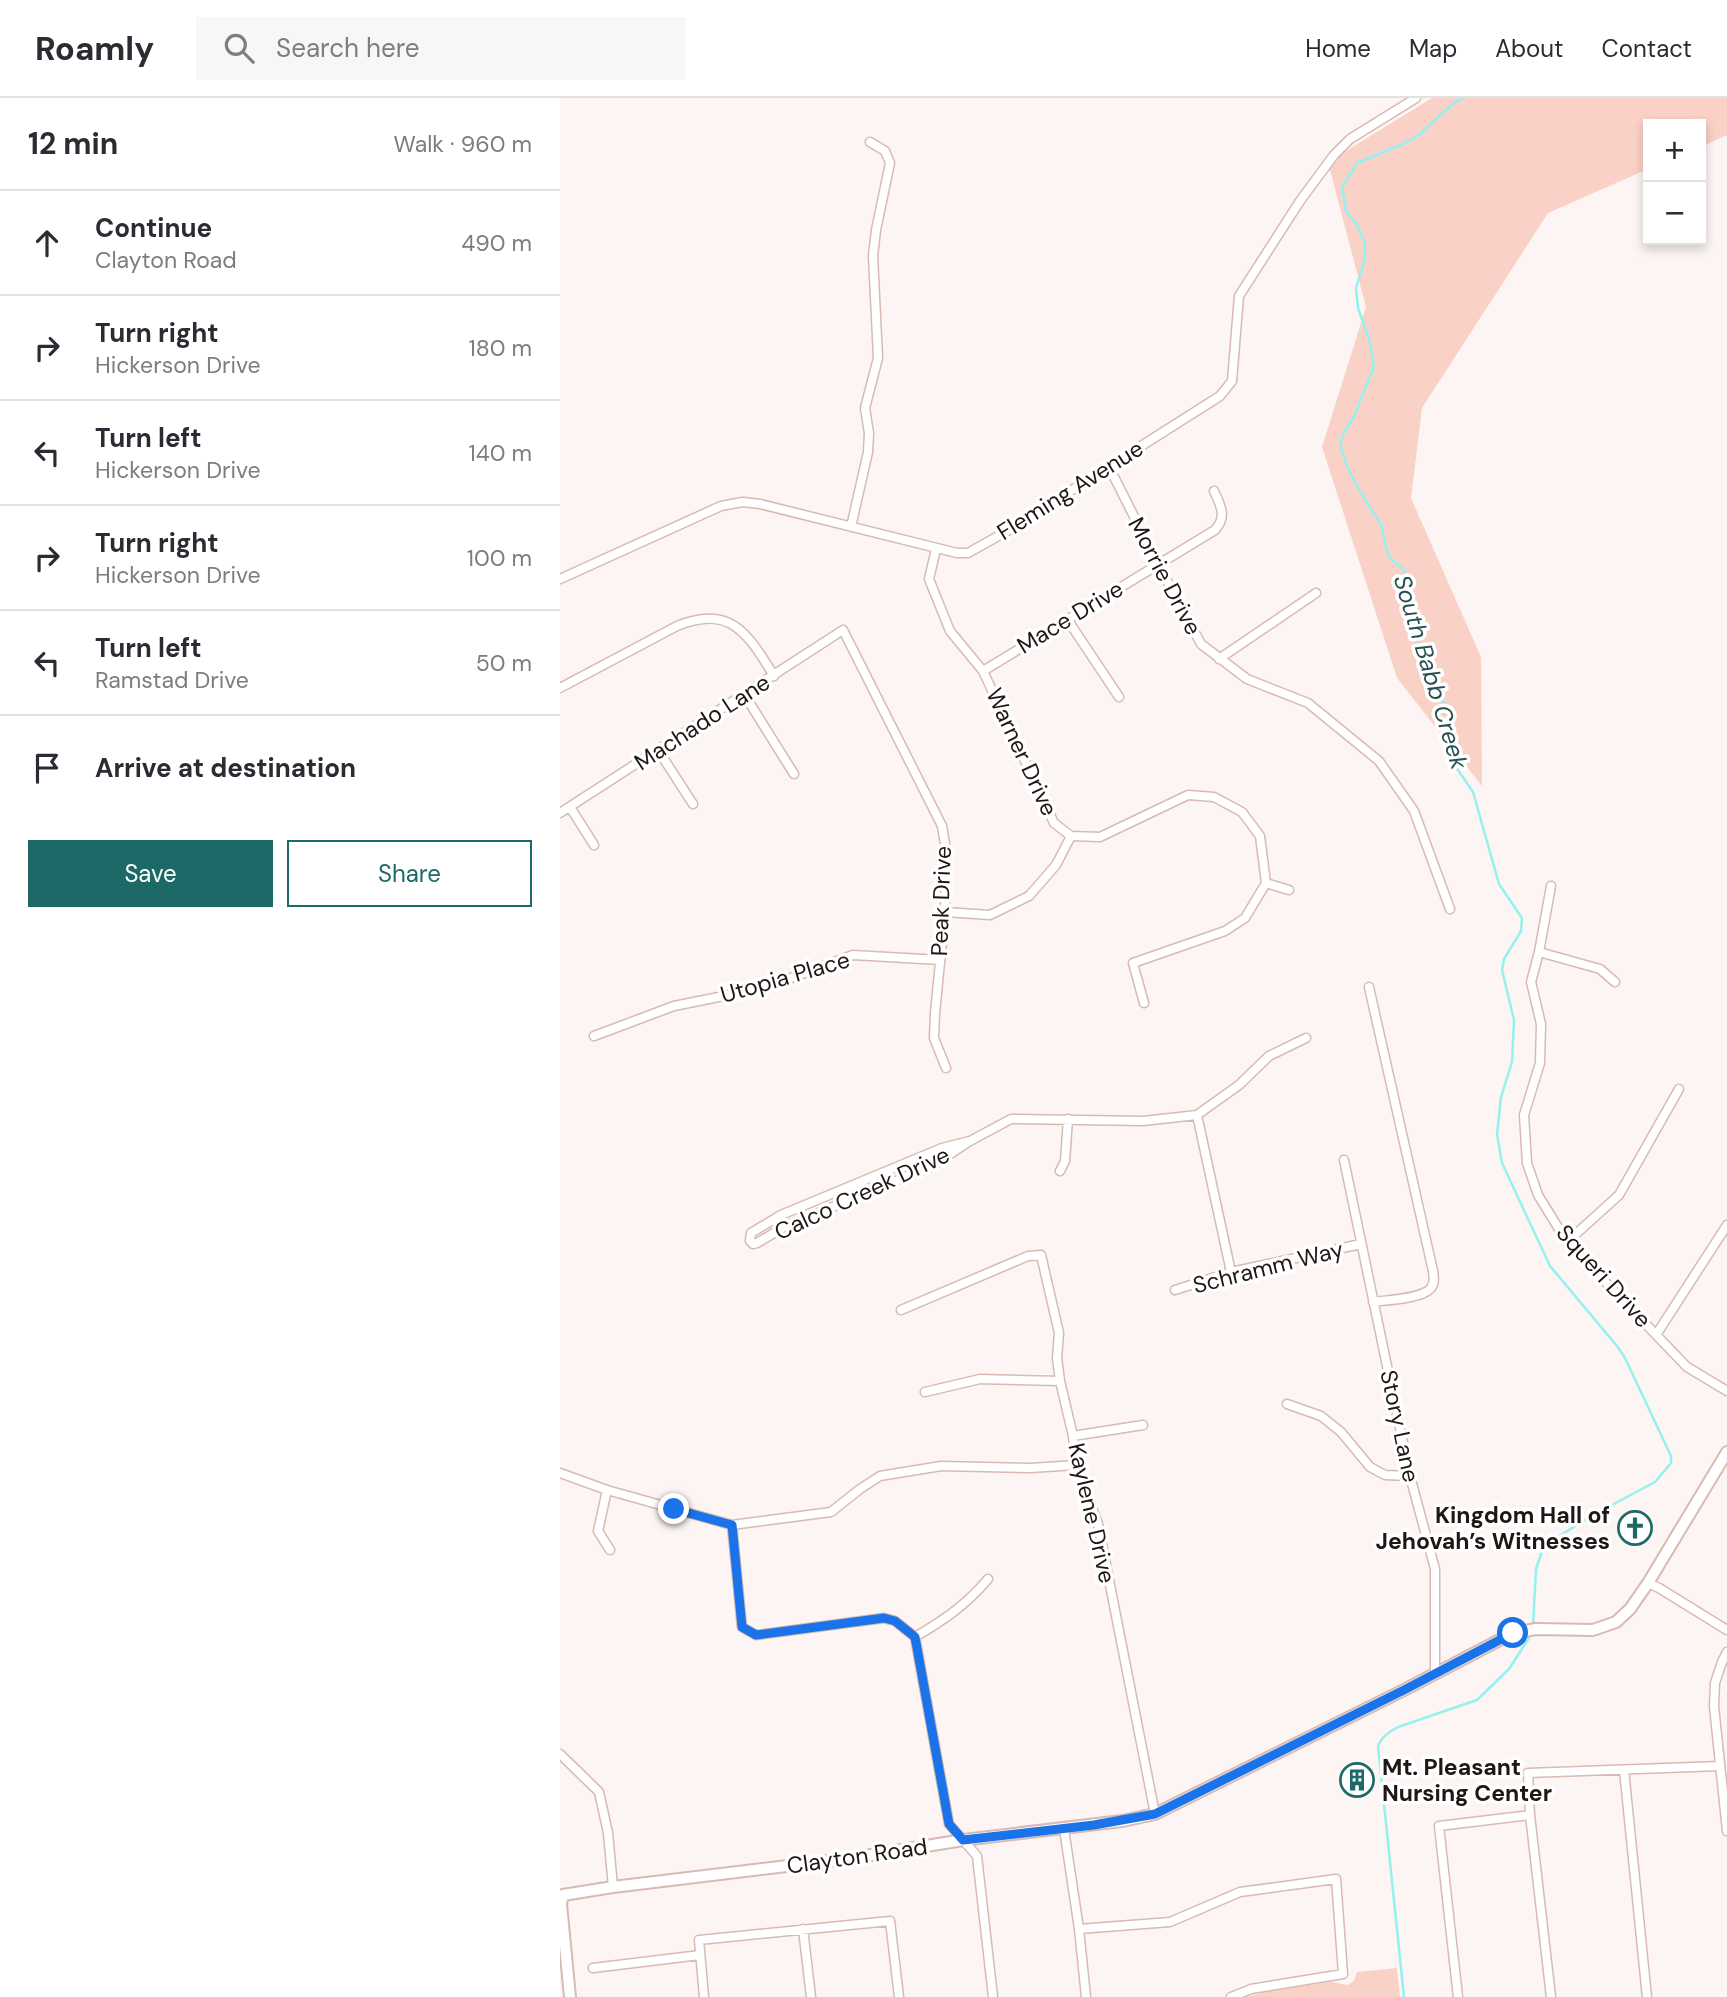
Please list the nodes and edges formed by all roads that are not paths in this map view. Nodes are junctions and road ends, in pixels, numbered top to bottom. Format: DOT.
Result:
graph roads {
  1 [pos="1416,98"];
  2 [pos="870,142"];
  3 [pos="1109,467"];
  4 [pos="1214,491"];
  5 [pos="851,527"];
  6 [pos="936,549"];
  7 [pos="1157,564"];
  8 [pos="560,579"];
  9 [pos="1316,593"];
  10 [pos="1067,619"];
  11 [pos="843,630"];
  12 [pos="1219,659"];
  13 [pos="983,671"];
  14 [pos="774,676"];
  15 [pos="560,688"];
  16 [pos="744,694"];
  17 [pos="1119,698"];
  18 [pos="658,750"];
  19 [pos="794,774"];
  20 [pos="693,804"];
  21 [pos="570,807"];
  22 [pos="560,813"];
  23 [pos="1072,836"];
  24 [pos="594,845"];
  25 [pos="1266,883"];
  26 [pos="1551,886"];
  27 [pos="1289,890"];
  28 [pos="1450,909"];
  29 [pos="946,912"];
  30 [pos="1539,952"];
  31 [pos="940,960"];
  32 [pos="1615,982"];
  33 [pos="1369,987"];
  34 [pos="1144,1003"];
  35 [pos="594,1036"];
  36 [pos="1306,1038"];
  37 [pos="946,1068"];
  38 [pos="1679,1089"];
  39 [pos="1197,1115"];
  40 [pos="1068,1119"];
  41 [pos="970,1141"];
  42 [pos="1344,1160"];
  43 [pos="1060,1171"];
  44 [pos="1727,1225"];
  45 [pos="1567,1242"];
  46 [pos="1361,1244"];
  47 [pos="1231,1272"];
  48 [pos="1175,1290"];
  49 [pos="1373,1302"];
  50 [pos="901,1310"];
  51 [pos="1656,1335"];
  52 [pos="1060,1381"];
  53 [pos="1727,1391"];
  54 [pos="925,1392"];
  55 [pos="1287,1404"];
  56 [pos="1143,1425"];
  57 [pos="1073,1436"];
  58 [pos="1727,1452"];
  59 [pos="1076,1465"];
  60 [pos="560,1473"];
  61 [pos="1410,1476"];
  62 [pos="607,1490"];
  63 [pos="732,1525"];
  64 [pos="610,1550"];
  65 [pos="988,1579"];
  66 [pos="1648,1583"];
  67 [pos="1727,1629"];
  68 [pos="915,1637"];
  69 [pos="1727,1652"];
  70 [pos="1435,1674"];
  71 [pos="560,1754"];
  72 [pos="1720,1766"];
  73 [pos="1624,1770"];
  74 [pos="1155,1814"];
  75 [pos="1530,1815"];
  76 [pos="1064,1829"];
  77 [pos="1727,1831"];
  78 [pos="963,1840"];
  79 [pos="613,1887"];
  80 [pos="561,1894"];
  81 [pos="1079,1928"];
  82 [pos="803,1929"];
  83 [pos="700,1955"];
  84 [pos="593,1968"];
  85 [pos="570,1997"];
  86 [pos="704,1997"];
  87 [pos="811,1997"];
  88 [pos="899,1997"];
  89 [pos="993,1997"];
  90 [pos="1086,1997"];
  91 [pos="1231,1997"];
  92 [pos="1458,1997"];
  93 [pos="1551,1997"];
  94 [pos="1647,1997"];
  1 -- 3 [label="street, Fleming Avenue"];
  2 -- 5 [label="street"];
  3 -- 6 [label="street, Fleming Avenue"];
  3 -- 7 [label="street, Morrie Drive"];
  4 -- 7 [label="street, Mace Drive"];
  5 -- 6 [label="street, Fleming Avenue"];
  5 -- 8 [label="street, Fleming Avenue"];
  6 -- 13 [label="street, Warner Drive"];
  7 -- 10 [label="street, Mace Drive"];
  7 -- 12 [label="street, Morrie Drive"];
  9 -- 12 [label="street"];
  10 -- 13 [label="street, Mace Drive"];
  10 -- 17 [label="street"];
  11 -- 14 [label="street, Machado Lane"];
  11 -- 29 [label="street, Peak Drive"];
  12 -- 28 [label="street, Morrie Drive"];
  13 -- 23 [label="street, Warner Drive"];
  14 -- 15 [label="street"];
  14 -- 16 [label="street, Machado Lane"];
  16 -- 18 [label="street, Machado Lane"];
  16 -- 19 [label="street"];
  18 -- 20 [label="street"];
  18 -- 21 [label="street, Machado Lane"];
  21 -- 22 [label="street, Machado Lane"];
  21 -- 24 [label="street"];
  23 -- 25 [label="street, Warner Drive"];
  23 -- 29 [label="street"];
  25 -- 27 [label="street"];
  25 -- 34 [label="street"];
  26 -- 30 [label="street, Squeri Drive"];
  29 -- 31 [label="street, Peak Drive"];
  30 -- 32 [label="street"];
  30 -- 45 [label="street, Squeri Drive"];
  31 -- 35 [label="street, Utopia Place"];
  31 -- 37 [label="street, Peak Drive"];
  33 -- 49 [label="street"];
  36 -- 39 [label="street, Calco Creek Drive"];
  38 -- 45 [label="street"];
  39 -- 40 [label="street, Calco Creek Drive"];
  39 -- 47 [label="street"];
  40 -- 41 [label="street, Calco Creek Drive"];
  40 -- 43 [label="street"];
  41 -- 41 [label="street, Calco Creek Drive"];
  42 -- 46 [label="street, Story Lane"];
  44 -- 51 [label="street"];
  45 -- 51 [label="street, Squeri Drive"];
  46 -- 47 [label="street, Schramm Way"];
  46 -- 49 [label="street, Story Lane"];
  47 -- 48 [label="street, Schramm Way"];
  49 -- 61 [label="street, Story Lane"];
  50 -- 52 [label="street, Kaylene Drive"];
  51 -- 53 [label="street, Squeri Drive"];
  52 -- 54 [label="street"];
  52 -- 57 [label="street, Kaylene Drive"];
  55 -- 61 [label="street"];
  56 -- 57 [label="street"];
  57 -- 59 [label="street, Kaylene Drive"];
  58 -- 66 [label="street, Clayton Road"];
  59 -- 63 [label="street"];
  59 -- 74 [label="street, Kaylene Drive"];
  60 -- 62 [label="street"];
  61 -- 70 [label="street, Story Lane"];
  62 -- 63 [label="street"];
  62 -- 64 [label="street"];
  63 -- 68 [label="street"];
  65 -- 68 [label="street"];
  66 -- 67 [label="street"];
  66 -- 70 [label="street, Clayton Road"];
  68 -- 78 [label="street"];
  69 -- 72 [label="street"];
  70 -- 74 [label="street, Clayton Road"];
  71 -- 79 [label="street"];
  72 -- 73 [label="street"];
  72 -- 77 [label="street"];
  73 -- 75 [label="street"];
  73 -- 94 [label="street"];
  74 -- 76 [label="street, Clayton Road"];
  75 -- 92 [label="street"];
  75 -- 93 [label="street"];
  76 -- 78 [label="street, Clayton Road"];
  76 -- 81 [label="street"];
  78 -- 79 [label="street, Clayton Road"];
  78 -- 89 [label="street"];
  79 -- 80 [label="street, Clayton Road"];
  80 -- 85 [label="street"];
  81 -- 90 [label="street"];
  81 -- 91 [label="street"];
  82 -- 83 [label="street"];
  82 -- 87 [label="street"];
  82 -- 88 [label="street"];
  83 -- 84 [label="street"];
  83 -- 86 [label="street"];
}
